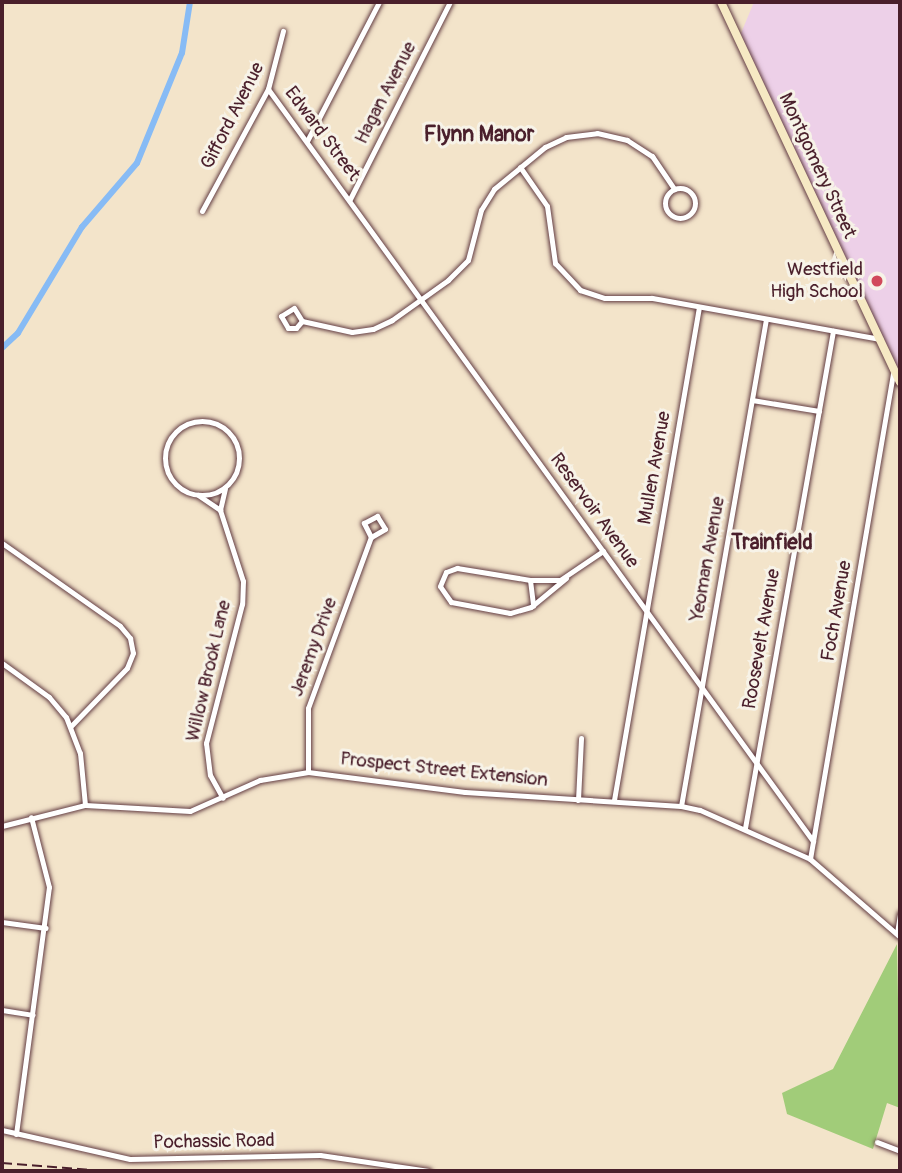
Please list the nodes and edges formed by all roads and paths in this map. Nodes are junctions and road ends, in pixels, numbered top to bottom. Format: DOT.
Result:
graph roads {
  1 [pos="379,2"];
  2 [pos="450,2"];
  3 [pos="721,2"];
  4 [pos="283,31"];
  5 [pos="268,89"];
  6 [pos="307,141"];
  7 [pos="520,167"];
  8 [pos="674,189"];
  9 [pos="350,199"];
  10 [pos="202,211"];
  11 [pos="422,297"];
  12 [pos="699,307"];
  13 [pos="766,318"];
  14 [pos="302,321"];
  15 [pos="833,331"];
  16 [pos="881,339"];
  17 [pos="894,368"];
  18 [pos="900,382"];
  19 [pos="752,400"];
  20 [pos="819,411"];
  21 [pos="226,487"];
  22 [pos="198,495"];
  23 [pos="220,510"];
  24 [pos="371,537"];
  25 [pos="2,543"];
  26 [pos="603,551"];
  27 [pos="566,578"];
  28 [pos="530,580"];
  29 [pos="533,606"];
  30 [pos="647,610"];
  31 [pos="2,663"];
  32 [pos="702,686"];
  33 [pos="71,726"];
  34 [pos="581,738"];
  35 [pos="756,764"];
  36 [pos="308,772"];
  37 [pos="223,798"];
  38 [pos="578,800"];
  39 [pos="614,800"];
  40 [pos="85,805"];
  41 [pos="681,806"];
  42 [pos="31,817"];
  43 [pos="2,826"];
  44 [pos="745,828"];
  45 [pos="813,841"];
  46 [pos="810,859"];
  47 [pos="900,913"];
  48 [pos="2,922"];
  49 [pos="46,928"];
  50 [pos="898,935"];
  51 [pos="2,1010"];
  52 [pos="33,1015"];
  53 [pos="2,1130"];
  54 [pos="16,1134"];
  55 [pos="877,1142"];
  56 [pos="900,1152"];
  57 [pos="429,1171"];
  1 -- 6 [label="street"];
  2 -- 9 [label="street, Hagan Avenue"];
  3 -- 16 [label="main road, Montgomery Street"];
  4 -- 5 [label="street, Gifford Avenue"];
  5 -- 6 [label="street, Edward Street"];
  5 -- 10 [label="street, Gifford Avenue"];
  6 -- 9 [label="street, Edward Street"];
  7 -- 8 [label="street"];
  7 -- 11 [label="street"];
  7 -- 12 [label="street"];
  8 -- 8 [label="street"];
  9 -- 11 [label="street, Reservoir Avenue"];
  11 -- 14 [label="street"];
  11 -- 26 [label="street, Reservoir Avenue"];
  12 -- 13 [label="street"];
  12 -- 30 [label="street, Mullen Avenue"];
  13 -- 15 [label="street"];
  13 -- 19 [label="street, Yeoman Avenue"];
  14 -- 14 [label="street"];
  15 -- 16 [label="street"];
  15 -- 20 [label="street, Roosevelt Avenue"];
  16 -- 17 [label="main road, Montgomery Street"];
  17 -- 18 [label="main road, Montgomery Street"];
  17 -- 45 [label="street, Foch Avenue"];
  19 -- 20 [label="street"];
  19 -- 32 [label="street, Yeoman Avenue"];
  20 -- 35 [label="street, Roosevelt Avenue"];
  21 -- 22 [label="street"];
  21 -- 22 [label="street"];
  21 -- 23 [label="street"];
  22 -- 23 [label="street"];
  23 -- 37 [label="street, Willow Brook Lane"];
  24 -- 24 [label="street, Jeremy Drive"];
  24 -- 36 [label="street, Jeremy Drive"];
  25 -- 33 [label="street"];
  26 -- 27 [label="street"];
  26 -- 30 [label="street, Reservoir Avenue"];
  27 -- 28 [label="street"];
  27 -- 29 [label="street"];
  28 -- 29 [label="street"];
  28 -- 29 [label="street"];
  30 -- 32 [label="street, Reservoir Avenue"];
  30 -- 39 [label="street, Mullen Avenue"];
  31 -- 33 [label="street"];
  32 -- 35 [label="street, Reservoir Avenue"];
  32 -- 41 [label="street, Yeoman Avenue"];
  33 -- 40 [label="street"];
  34 -- 38 [label="street"];
  35 -- 44 [label="street, Roosevelt Avenue"];
  35 -- 45 [label="street, Reservoir Avenue"];
  36 -- 37 [label="street, Prospect Street Extension"];
  36 -- 38 [label="street, Prospect Street Extension"];
  37 -- 40 [label="street, Prospect Street Extension"];
  38 -- 39 [label="street, Prospect Street Extension"];
  39 -- 41 [label="street, Prospect Street Extension"];
  40 -- 42 [label="street, Prospect Street Extension"];
  41 -- 44 [label="street, Prospect Street Extension"];
  42 -- 43 [label="street, Prospect Street Extension"];
  42 -- 49 [label="street"];
  44 -- 46 [label="street, Prospect Street Extension"];
  45 -- 46 [label="street, Foch Avenue"];
  46 -- 50 [label="street, Prospect Street Extension"];
  47 -- 50 [label="street"];
  48 -- 49 [label="street"];
  49 -- 52 [label="street"];
  51 -- 52 [label="street"];
  52 -- 54 [label="street"];
  53 -- 54 [label="street, Pochassic Road"];
  54 -- 57 [label="street, Pochassic Road"];
  55 -- 56 [label="street"];
}
